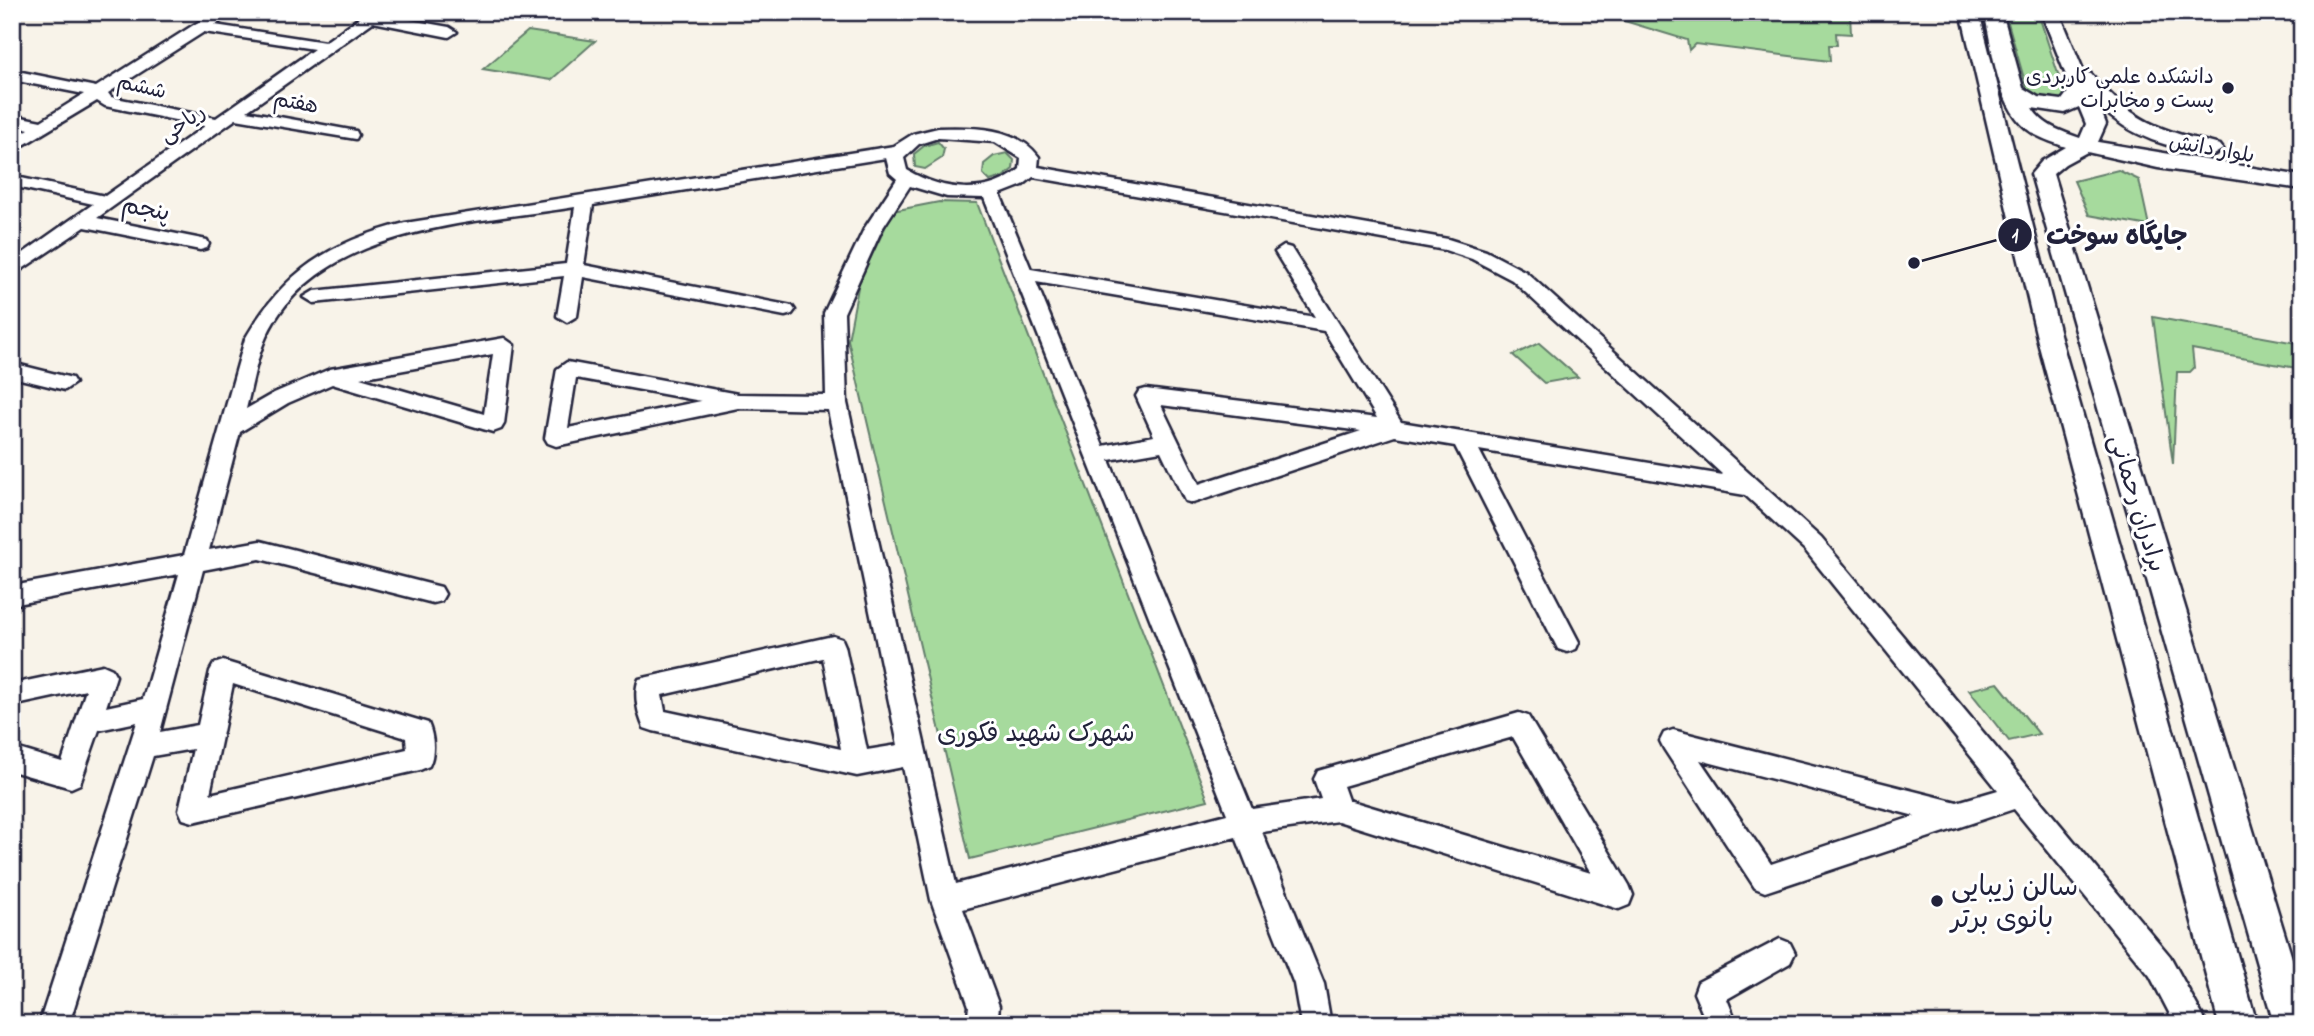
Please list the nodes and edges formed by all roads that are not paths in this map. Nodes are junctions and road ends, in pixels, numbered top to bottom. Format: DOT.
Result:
graph roads {
  1 [pos="225,12"];
  2 [pos="1970,12"];
  3 [pos="1993,12"];
  4 [pos="2050,12"];
  5 [pos="374,15"];
  6 [pos="201,27"];
  7 [pos="449,32"];
  8 [pos="328,47"];
  9 [pos="2068,59"];
  10 [pos="12,75"];
  11 [pos="2080,89"];
  12 [pos="99,92"];
  13 [pos="2016,92"];
  14 [pos="227,119"];
  15 [pos="12,120"];
  16 [pos="45,127"];
  17 [pos="350,135"];
  18 [pos="12,147"];
  19 [pos="2083,147"];
  20 [pos="898,151"];
  21 [pos="2302,164"];
  22 [pos="1029,172"];
  23 [pos="907,178"];
  24 [pos="12,181"];
  25 [pos="2302,183"];
  26 [pos="990,191"];
  27 [pos="585,201"];
  28 [pos="108,202"];
  29 [pos="82,221"];
  30 [pos="200,244"];
  31 [pos="1284,252"];
  32 [pos="574,269"];
  33 [pos="12,270"];
  34 [pos="1026,274"];
  35 [pos="314,298"];
  36 [pos="785,310"];
  37 [pos="567,316"];
  38 [pos="1330,326"];
  39 [pos="12,370"];
  40 [pos="330,376"];
  41 [pos="65,383"];
  42 [pos="738,401"];
  43 [pos="837,403"];
  44 [pos="231,428"];
  45 [pos="1394,429"];
  46 [pos="1463,440"];
  47 [pos="1166,442"];
  48 [pos="1096,455"];
  49 [pos="1752,488"];
  50 [pos="193,563"];
  51 [pos="433,594"];
  52 [pos="12,596"];
  53 [pos="1567,642"];
  54 [pos="12,695"];
  55 [pos="153,708"];
  56 [pos="89,721"];
  57 [pos="209,734"];
  58 [pos="143,747"];
  59 [pos="915,753"];
  60 [pos="12,759"];
  61 [pos="857,764"];
  62 [pos="2022,795"];
  63 [pos="1338,809"];
  64 [pos="1957,814"];
  65 [pos="1245,822"];
  66 [pos="945,900"];
  67 [pos="1780,953"];
  68 [pos="54,1024"];
  69 [pos="982,1024"];
  70 [pos="1315,1024"];
  71 [pos="1722,1024"];
  72 [pos="2192,1024"];
  73 [pos="2238,1024"];
  74 [pos="2293,1024"];
  1 -- 6 [label="street"];
  2 -- 73 [label="main road, برادران رحمانی"];
  3 -- 13 [label="main road, بلوار دانش"];
  4 -- 9 [label="main road"];
  5 -- 7 [label="street"];
  5 -- 8 [label="street, ریاحی"];
  6 -- 8 [label="street"];
  6 -- 12 [label="street"];
  8 -- 14 [label="street, ریاحی"];
  9 -- 11 [label="main road"];
  9 -- 21 [label="main road, بلوار دانش"];
  10 -- 12 [label="street, ششم"];
  11 -- 13 [label="main road"];
  11 -- 19 [label="main road"];
  12 -- 14 [label="street, ششم"];
  12 -- 16 [label="street"];
  13 -- 19 [label="main road, بلوار دانش"];
  14 -- 17 [label="street, هفتم"];
  14 -- 28 [label="street, ریاحی"];
  15 -- 16 [label="street"];
  16 -- 18 [label="street"];
  19 -- 25 [label="main road, بلوار دانش"];
  19 -- 74 [label="main road, برادران رحمانی"];
  20 -- 22 [label="street"];
  20 -- 23 [label="street"];
  20 -- 27 [label="street"];
  22 -- 26 [label="street"];
  22 -- 49 [label="street"];
  23 -- 26 [label="street"];
  23 -- 43 [label="street"];
  24 -- 28 [label="street"];
  26 -- 34 [label="street"];
  27 -- 32 [label="street"];
  27 -- 44 [label="street"];
  28 -- 29 [label="street, ریاحی"];
  29 -- 30 [label="street, پنجم"];
  29 -- 33 [label="street, ریاحی"];
  31 -- 38 [label="street"];
  32 -- 35 [label="street"];
  32 -- 36 [label="street"];
  32 -- 37 [label="street"];
  34 -- 38 [label="street"];
  34 -- 48 [label="street"];
  38 -- 45 [label="street"];
  39 -- 41 [label="street"];
  40 -- 40 [label="street"];
  40 -- 44 [label="street"];
  42 -- 42 [label="street"];
  42 -- 43 [label="street"];
  43 -- 59 [label="street"];
  44 -- 50 [label="street"];
  45 -- 46 [label="street"];
  45 -- 47 [label="street"];
  45 -- 47 [label="street"];
  46 -- 49 [label="street"];
  46 -- 53 [label="street"];
  47 -- 48 [label="street"];
  48 -- 65 [label="street"];
  49 -- 62 [label="street"];
  50 -- 51 [label="street"];
  50 -- 52 [label="street"];
  50 -- 55 [label="street"];
  54 -- 56 [label="street"];
  55 -- 56 [label="street"];
  55 -- 58 [label="street"];
  56 -- 60 [label="street"];
  57 -- 57 [label="street"];
  57 -- 58 [label="street"];
  58 -- 68 [label="street"];
  59 -- 61 [label="street"];
  59 -- 66 [label="street"];
  61 -- 61 [label="street"];
  62 -- 64 [label="street"];
  62 -- 72 [label="street"];
  63 -- 63 [label="street"];
  63 -- 65 [label="street"];
  64 -- 64 [label="street"];
  65 -- 66 [label="street"];
  65 -- 70 [label="street"];
  66 -- 69 [label="street"];
  67 -- 71 [label="street"];
}
